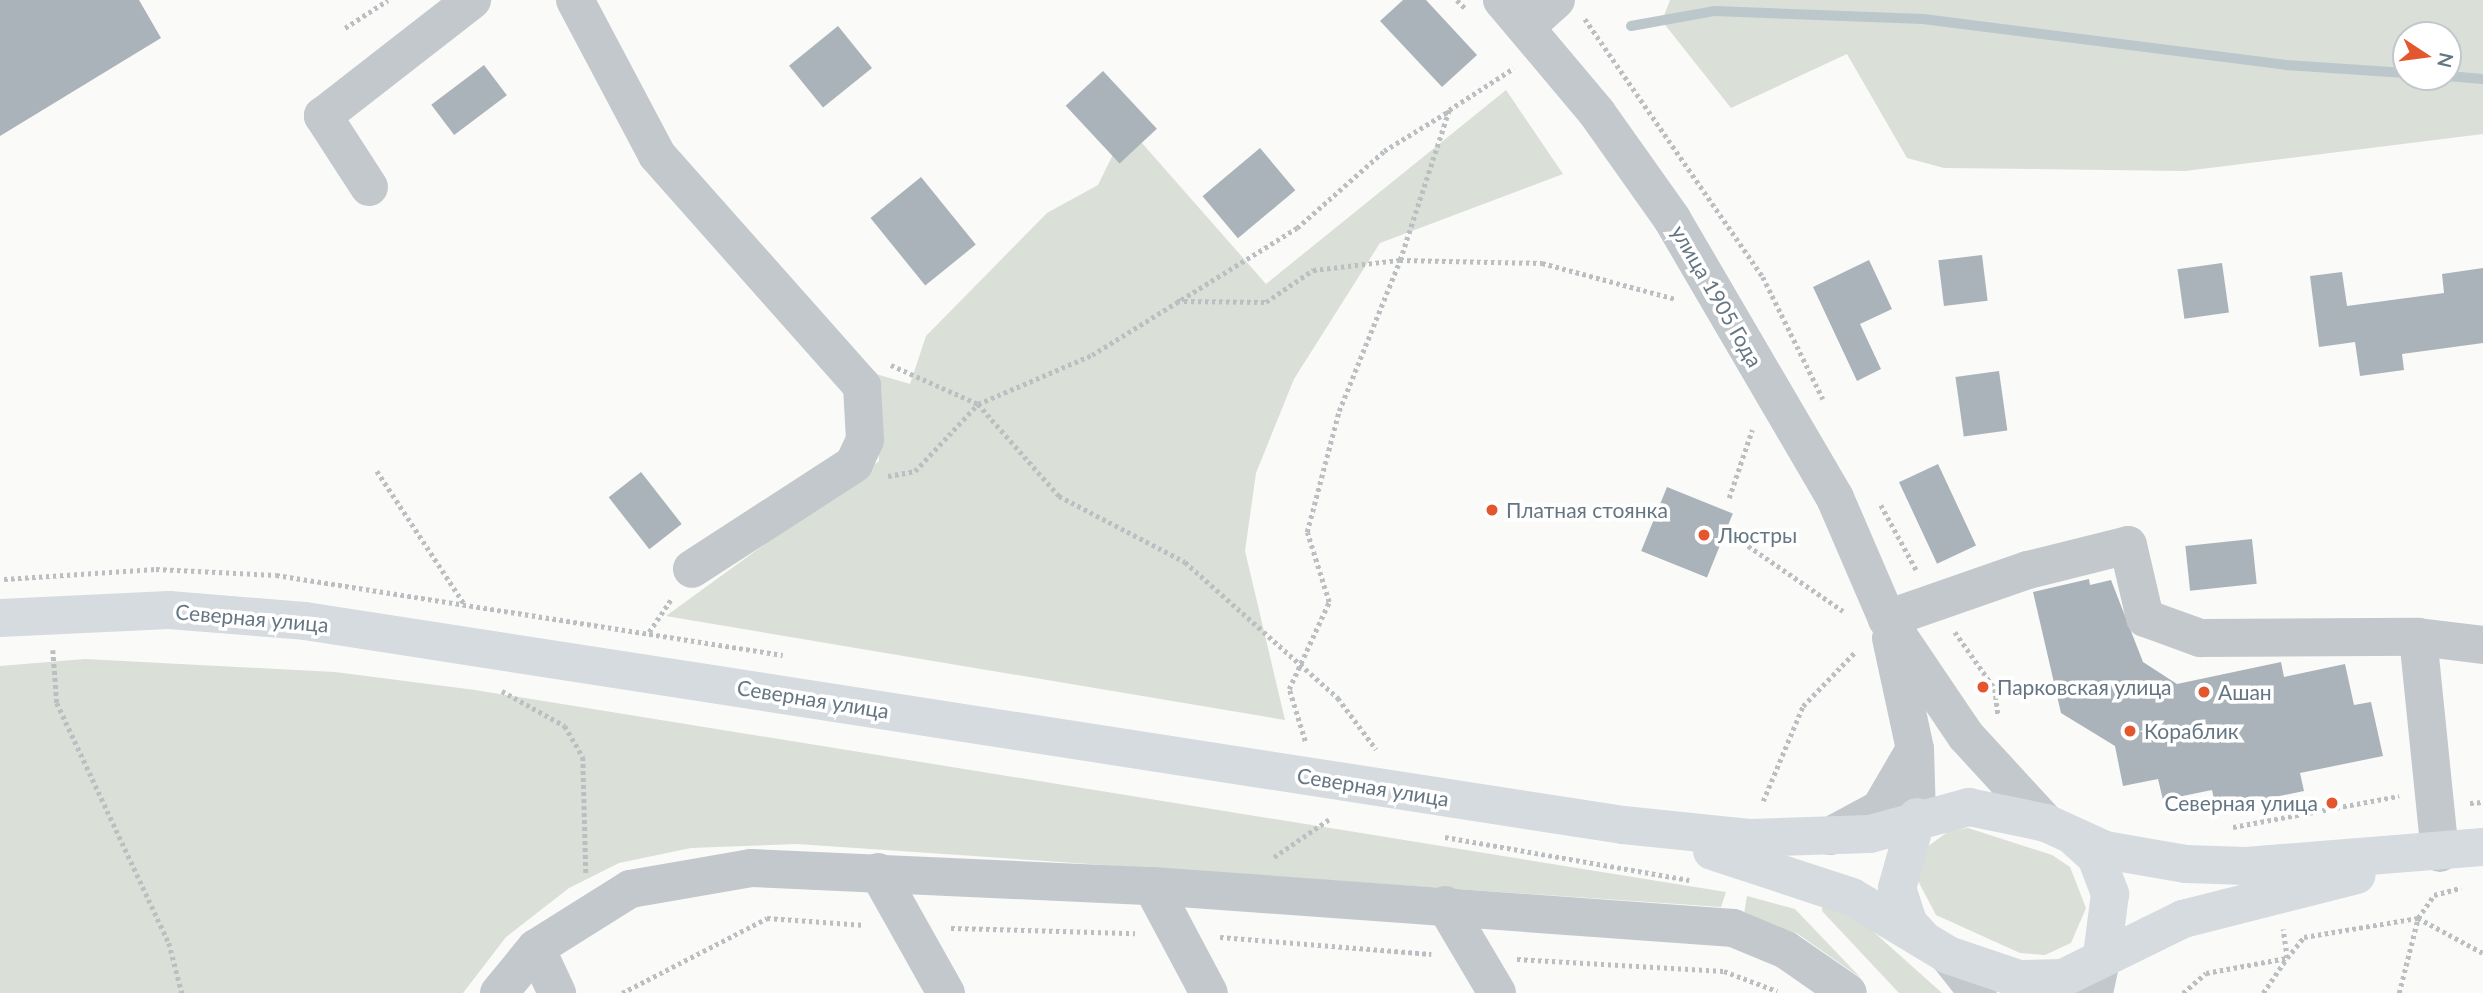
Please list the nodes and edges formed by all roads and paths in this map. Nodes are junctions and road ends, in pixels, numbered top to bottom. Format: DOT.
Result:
graph roads {
  1 [pos="388,0"];
  2 [pos="472,0"];
  3 [pos="575,0"];
  4 [pos="1457,0"];
  5 [pos="1556,0"];
  6 [pos="1504,25"];
  7 [pos="345,28"];
  8 [pos="1449,110"];
  9 [pos="369,187"];
  10 [pos="1400,260"];
  11 [pos="1671,287"];
  12 [pos="1676,299"];
  13 [pos="1177,302"];
  14 [pos="1682,310"];
  15 [pos="880,360"];
  16 [pos="978,404"];
  17 [pos="1763,433"];
  18 [pos="377,471"];
  19 [pos="827,487"];
  20 [pos="1729,498"];
  21 [pos="1731,534"];
  22 [pos="692,569"];
  23 [pos="0,579"];
  24 [pos="1839,599"];
  25 [pos="466,605"];
  26 [pos="1844,611"];
  27 [pos="0,618"];
  28 [pos="1849,624"];
  29 [pos="1870,627"];
  30 [pos="2418,637"];
  31 [pos="2483,645"];
  32 [pos="1859,648"];
  33 [pos="53,649"];
  34 [pos="799,658"];
  35 [pos="1864,660"];
  36 [pos="1297,661"];
  37 [pos="498,682"];
  38 [pos="1292,741"];
  39 [pos="1306,743"];
  40 [pos="1318,745"];
  41 [pos="1915,749"];
  42 [pos="1368,753"];
  43 [pos="2483,802"];
  44 [pos="2438,805"];
  45 [pos="1760,809"];
  46 [pos="1917,817"];
  47 [pos="1331,818"];
  48 [pos="1623,825"];
  49 [pos="2059,829"];
  50 [pos="2223,829"];
  51 [pos="1829,836"];
  52 [pos="2483,847"];
  53 [pos="2440,853"];
  54 [pos="878,872"];
  55 [pos="1152,886"];
  56 [pos="2470,886"];
  57 [pos="1224,892"];
  58 [pos="1445,905"];
  59 [pos="587,910"];
  60 [pos="2418,918"];
  61 [pos="907,927"];
  62 [pos="1175,934"];
  63 [pos="536,948"];
  64 [pos="1938,949"];
  65 [pos="2483,953"];
  66 [pos="2102,956"];
  67 [pos="1475,957"];
  68 [pos="2287,958"];
  69 [pos="182,993"];
  70 [pos="499,993"];
  71 [pos="557,993"];
  72 [pos="622,993"];
  73 [pos="946,993"];
  74 [pos="1209,993"];
  75 [pos="1497,993"];
  76 [pos="1781,993"];
  77 [pos="1848,993"];
  78 [pos="1978,993"];
  79 [pos="2094,993"];
  80 [pos="2183,993"];
  81 [pos="2263,993"];
  82 [pos="2399,993"];
  1 -- 7 [label="path"];
  2 -- 9 [label="street"];
  3 -- 19 [label="street"];
  4 -- 6 [label="path"];
  5 -- 6 [label="street"];
  6 -- 8 [label="path"];
  6 -- 29 [label="street, улица 1905 Года"];
  8 -- 10 [label="path"];
  8 -- 13 [label="path"];
  10 -- 12 [label="path"];
  10 -- 13 [label="path"];
  10 -- 36 [label="path"];
  11 -- 12 [label="path"];
  12 -- 14 [label="path"];
  13 -- 16 [label="path"];
  15 -- 16 [label="path"];
  16 -- 19 [label="path"];
  16 -- 36 [label="path"];
  17 -- 20 [label="path"];
  18 -- 25 [label="path"];
  19 -- 22 [label="street"];
  21 -- 26 [label="path"];
  23 -- 25 [label="path"];
  24 -- 26 [label="path"];
  25 -- 34 [label="path"];
  26 -- 28 [label="path"];
  27 -- 48 [label="main road, Северная улица"];
  29 -- 30 [label="street"];
  29 -- 32 [label="path"];
  29 -- 41 [label="street, улица 1905 Года"];
  29 -- 49 [label="street, улица 1905 Года"];
  30 -- 31 [label="street"];
  30 -- 44 [label="street"];
  32 -- 35 [label="path"];
  32 -- 45 [label="path"];
  33 -- 69 [label="path"];
  36 -- 39 [label="path"];
  36 -- 42 [label="path"];
  37 -- 59 [label="path"];
  38 -- 39 [label="path"];
  39 -- 40 [label="path"];
  41 -- 46 [label="street, улица 1905 Года"];
  41 -- 51 [label="street"];
  43 -- 44 [label="path"];
  44 -- 50 [label="path"];
  44 -- 53 [label="street"];
  46 -- 49 [label="main road, Северная улица"];
  46 -- 51 [label="main road, Северная улица"];
  46 -- 64 [label="main road, Северная улица"];
  47 -- 57 [label="path"];
  48 -- 51 [label="main road, Северная улица"];
  48 -- 64 [label="main road, Северная улица"];
  49 -- 53 [label="main road, Северная улица"];
  49 -- 66 [label="main road"];
  52 -- 53 [label="main road, Северная улица"];
  53 -- 66 [label="main road, Северная улица"];
  54 -- 55 [label="street"];
  54 -- 59 [label="street"];
  54 -- 61 [label="street"];
  55 -- 57 [label="street"];
  55 -- 62 [label="street"];
  56 -- 60 [label="path"];
  57 -- 58 [label="street"];
  58 -- 67 [label="street"];
  58 -- 77 [label="street"];
  59 -- 63 [label="street"];
  60 -- 65 [label="path"];
  60 -- 68 [label="path"];
  60 -- 82 [label="path"];
  61 -- 62 [label="path"];
  61 -- 72 [label="path"];
  61 -- 73 [label="street"];
  62 -- 67 [label="path"];
  62 -- 74 [label="street"];
  63 -- 70 [label="street"];
  63 -- 71 [label="street"];
  64 -- 66 [label="main road, Северная улица"];
  64 -- 78 [label="street"];
  66 -- 79 [label="street"];
  67 -- 75 [label="street"];
  67 -- 76 [label="path"];
  68 -- 80 [label="path"];
  68 -- 81 [label="path"];
}
